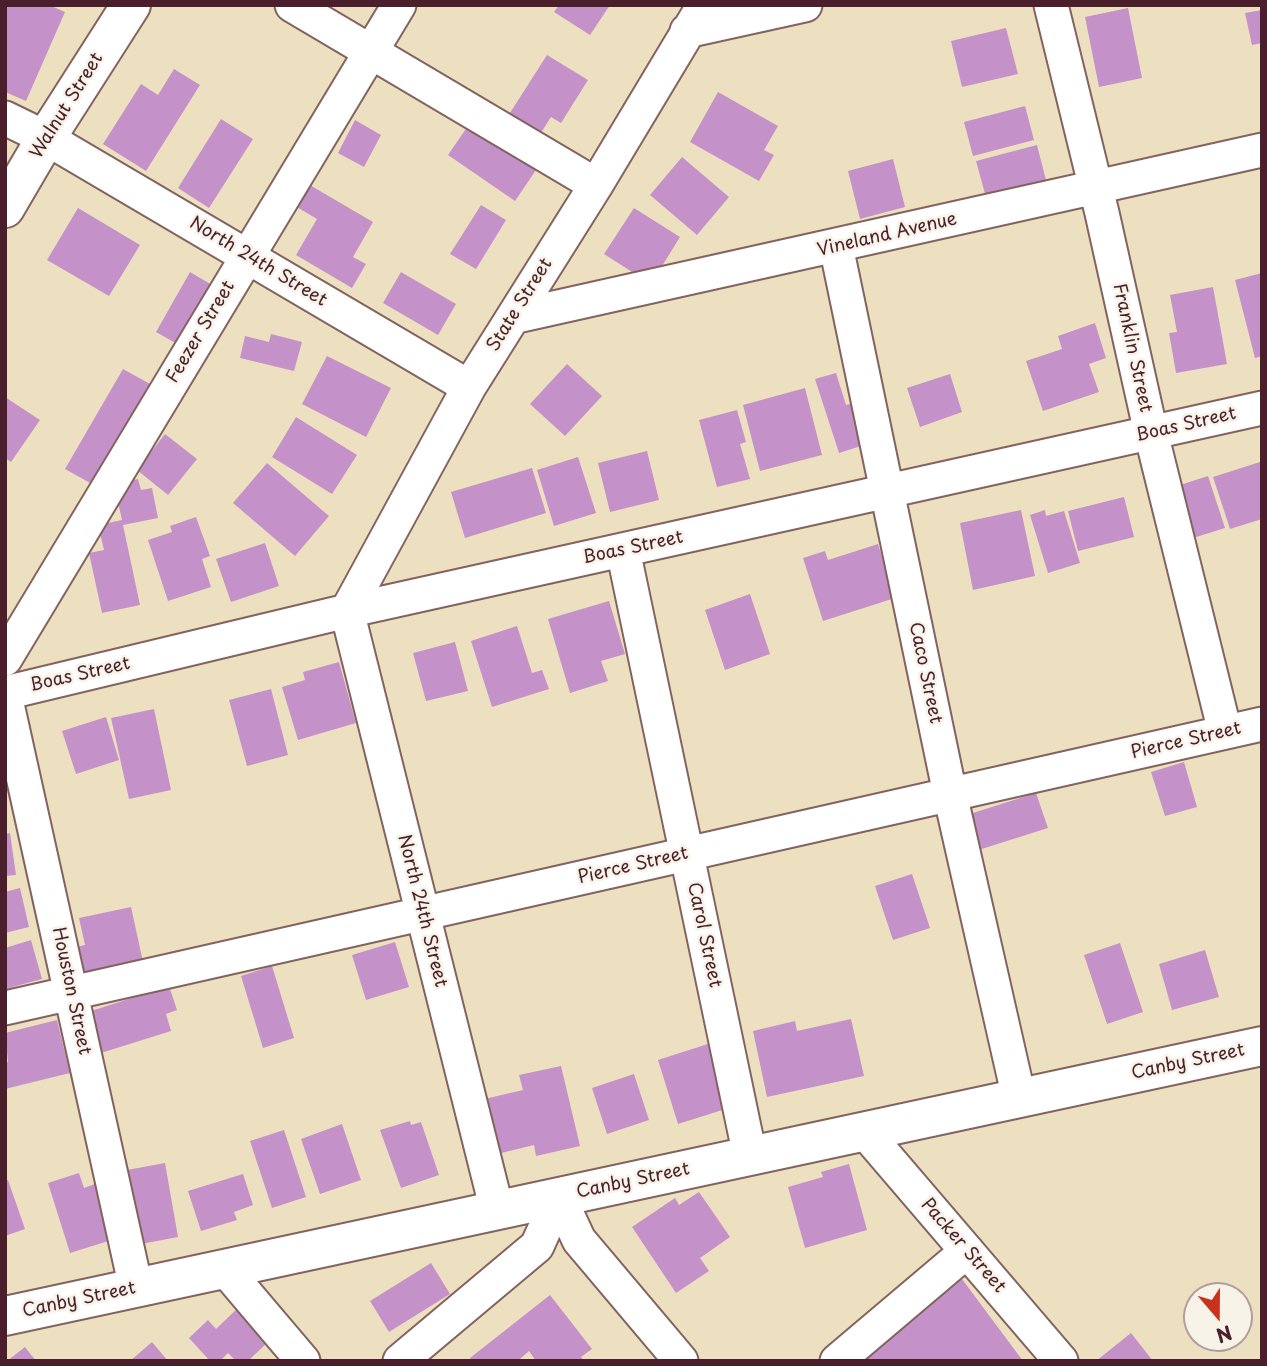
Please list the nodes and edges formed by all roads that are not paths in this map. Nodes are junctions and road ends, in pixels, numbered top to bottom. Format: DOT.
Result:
graph roads {
  1 [pos="131,5"];
  2 [pos="292,5"];
  3 [pos="399,5"];
  4 [pos="805,5"];
  5 [pos="1051,5"];
  6 [pos="695,18"];
  7 [pos="372,51"];
  8 [pos="5,118"];
  9 [pos="46,138"];
  10 [pos="1262,150"];
  11 [pos="596,185"];
  12 [pos="1096,188"];
  13 [pos="5,208"];
  14 [pos="836,246"];
  15 [pos="247,256"];
  16 [pos="513,317"];
  17 [pos="469,387"];
  18 [pos="1262,408"];
  19 [pos="1151,433"];
  20 [pos="887,491"];
  21 [pos="623,550"];
  22 [pos="347,611"];
  23 [pos="5,659"];
  24 [pos="5,694"];
  25 [pos="1262,724"];
  26 [pos="1225,732"];
  27 [pos="10,743"];
  28 [pos="950,794"];
  29 [pos="687,854"];
  30 [pos="423,914"];
  31 [pos="71,993"];
  32 [pos="5,1008"];
  33 [pos="1262,1046"];
  34 [pos="1019,1098"];
  35 [pos="865,1132"];
  36 [pos="750,1156"];
  37 [pos="559,1197"];
  38 [pos="497,1210"];
  39 [pos="967,1251"];
  40 [pos="225,1269"];
  41 [pos="136,1288"];
  42 [pos="5,1316"];
  43 [pos="303,1361"];
  44 [pos="400,1361"];
  45 [pos="681,1361"];
  46 [pos="837,1361"];
  47 [pos="1061,1361"];
  1 -- 9 [label="main road, Walnut Street"];
  2 -- 7 [label="street"];
  3 -- 7 [label="street, Feezer Street"];
  4 -- 6 [label="street"];
  5 -- 12 [label="street, Franklin Street"];
  6 -- 11 [label="street, State Street"];
  7 -- 11 [label="street"];
  7 -- 15 [label="street, Feezer Street"];
  8 -- 9 [label="street, North 24th Street"];
  9 -- 13 [label="main road, Walnut Street"];
  9 -- 15 [label="street, North 24th Street"];
  10 -- 12 [label="street, Vineland Avenue"];
  11 -- 16 [label="street, State Street"];
  12 -- 14 [label="street, Vineland Avenue"];
  12 -- 19 [label="street, Franklin Street"];
  14 -- 16 [label="street, Vineland Avenue"];
  14 -- 20 [label="street, Caco Street"];
  15 -- 17 [label="street, North 24th Street"];
  15 -- 23 [label="street, Feezer Street"];
  16 -- 17 [label="street, State Street"];
  17 -- 22 [label="street, State Street"];
  18 -- 19 [label="street, Boas Street"];
  19 -- 20 [label="street, Boas Street"];
  19 -- 26 [label="street, Franklin Street"];
  20 -- 21 [label="street, Boas Street"];
  20 -- 28 [label="street, Caco Street"];
  21 -- 22 [label="street, Boas Street"];
  21 -- 29 [label="street, Carol Street"];
  22 -- 24 [label="street, Boas Street"];
  22 -- 30 [label="street, North 24th Street"];
  24 -- 27 [label="street, Houston Street"];
  25 -- 26 [label="street, Pierce Street"];
  26 -- 28 [label="street, Pierce Street"];
  27 -- 31 [label="street, Houston Street"];
  28 -- 29 [label="street, Pierce Street"];
  28 -- 34 [label="street, Caco Street"];
  29 -- 30 [label="street, Pierce Street"];
  29 -- 36 [label="street, Carol Street"];
  30 -- 31 [label="street, Pierce Street"];
  30 -- 38 [label="street, North 24th Street"];
  31 -- 32 [label="street, Pierce Street"];
  31 -- 41 [label="street, Houston Street"];
  33 -- 34 [label="main road, Canby Street"];
  34 -- 35 [label="main road, Canby Street"];
  35 -- 36 [label="main road, Canby Street"];
  35 -- 39 [label="street, Packer Street"];
  36 -- 37 [label="main road, Canby Street"];
  37 -- 38 [label="main road, Canby Street"];
  37 -- 44 [label="street"];
  37 -- 45 [label="street"];
  38 -- 40 [label="main road, Canby Street"];
  39 -- 46 [label="street"];
  39 -- 47 [label="street, Packer Street"];
  40 -- 41 [label="main road, Canby Street"];
  40 -- 43 [label="street"];
  41 -- 42 [label="main road, Canby Street"];
}
